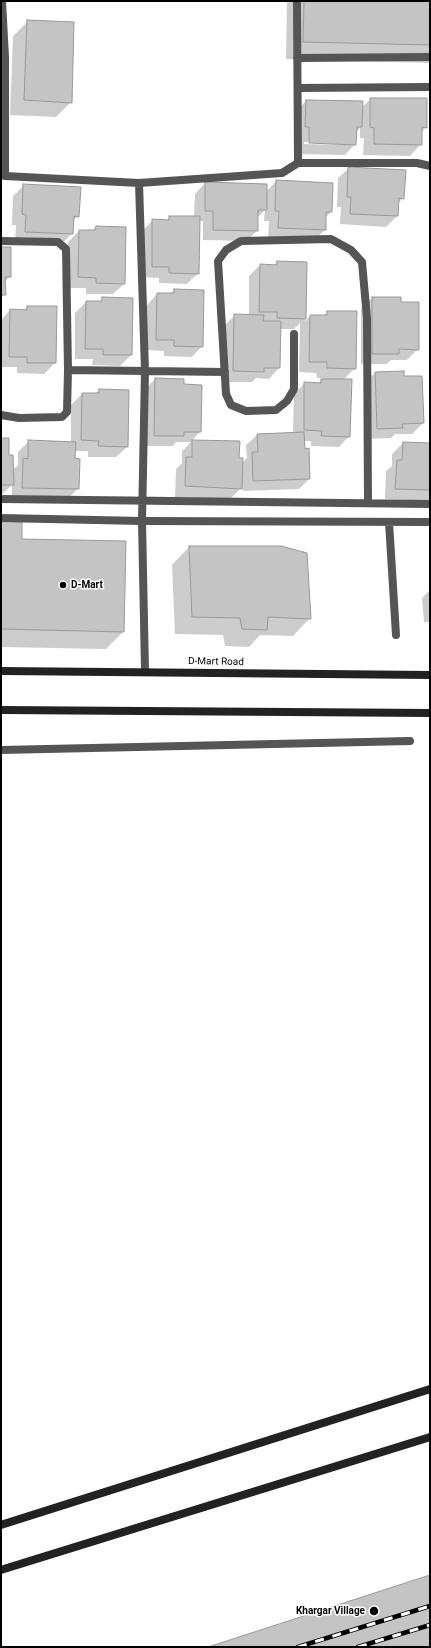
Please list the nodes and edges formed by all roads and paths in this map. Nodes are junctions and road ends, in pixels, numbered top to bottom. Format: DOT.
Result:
graph roads {
  1 [pos="2,1"];
  2 [pos="297,1"];
  3 [pos="3,57"];
  4 [pos="430,57"];
  5 [pos="297,58"];
  6 [pos="430,87"];
  7 [pos="298,88"];
  8 [pos="3,93"];
  9 [pos="298,163"];
  10 [pos="430,166"];
  11 [pos="3,176"];
  12 [pos="139,183"];
  13 [pos="1,242"];
  14 [pos="294,334"];
  15 [pos="68,370"];
  16 [pos="145,371"];
  17 [pos="225,372"];
  18 [pos="1,415"];
  19 [pos="1,499"];
  20 [pos="143,501"];
  21 [pos="368,503"];
  22 [pos="430,504"];
  23 [pos="1,518"];
  24 [pos="142,521"];
  25 [pos="389,522"];
  26 [pos="430,522"];
  27 [pos="396,635"];
  28 [pos="1,671"];
  29 [pos="145,671"];
  30 [pos="430,675"];
  31 [pos="1,710"];
  32 [pos="430,713"];
  33 [pos="410,741"];
  34 [pos="1,750"];
  35 [pos="430,1389"];
  36 [pos="430,1437"];
  37 [pos="1,1525"];
  38 [pos="1,1570"];
  1 -- 3 [label="street"];
  2 -- 5 [label="street"];
  3 -- 8 [label="street"];
  4 -- 5 [label="street"];
  5 -- 7 [label="street"];
  6 -- 7 [label="street"];
  7 -- 9 [label="street"];
  8 -- 11 [label="street"];
  9 -- 10 [label="street"];
  9 -- 12 [label="street"];
  11 -- 12 [label="street"];
  12 -- 16 [label="street"];
  13 -- 15 [label="street"];
  14 -- 17 [label="street"];
  15 -- 16 [label="street"];
  15 -- 18 [label="street"];
  16 -- 17 [label="street"];
  16 -- 20 [label="street"];
  17 -- 21 [label="street"];
  19 -- 20 [label="street"];
  20 -- 21 [label="street"];
  20 -- 24 [label="street"];
  21 -- 22 [label="street"];
  23 -- 24 [label="street"];
  24 -- 25 [label="street"];
  24 -- 29 [label="street"];
  25 -- 26 [label="street"];
  25 -- 27 [label="street"];
  28 -- 29 [label="street, D-Mart Road"];
  29 -- 30 [label="street, D-Mart Road"];
  31 -- 32 [label="street"];
  33 -- 34 [label="street"];
  35 -- 37 [label="street"];
  36 -- 38 [label="street"];
}
